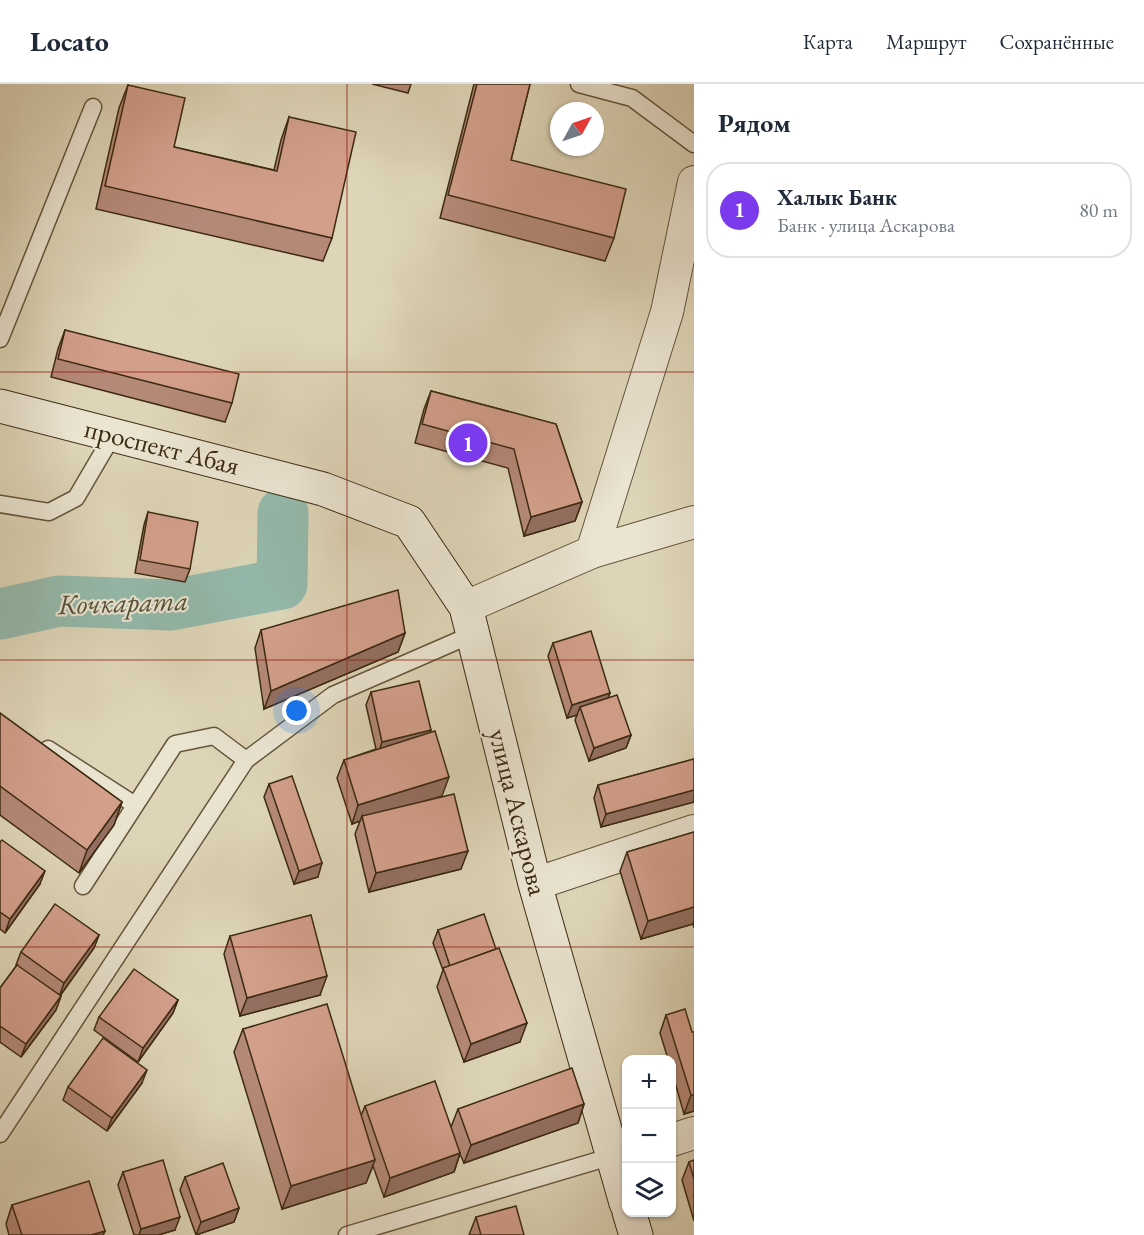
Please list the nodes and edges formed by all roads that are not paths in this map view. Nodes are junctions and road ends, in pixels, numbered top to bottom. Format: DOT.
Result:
graph roads {
  1 [pos="579,84"];
  2 [pos="634,91"];
  3 [pos="93,107"];
  4 [pos="694,144"];
  5 [pos="694,182"];
  6 [pos="681,314"];
  7 [pos="0,339"];
  8 [pos="0,406"];
  9 [pos="113,435"];
  10 [pos="323,489"];
  11 [pos="0,504"];
  12 [pos="694,522"];
  13 [pos="592,552"];
  14 [pos="469,620"];
  15 [pos="39,743"];
  16 [pos="246,760"];
  17 [pos="135,805"];
  18 [pos="694,831"];
  19 [pos="535,884"];
  20 [pos="83,886"];
  21 [pos="694,1133"];
  22 [pos="0,1134"];
  23 [pos="676,1139"];
  24 [pos="620,1155"];
  25 [pos="631,1217"];
  26 [pos="347,1235"];
  27 [pos="636,1235"];
  1 -- 2 [label="lane"];
  2 -- 4 [label="lane"];
  3 -- 7 [label="lane"];
  5 -- 6 [label="street"];
  6 -- 13 [label="street"];
  8 -- 9 [label="main road, проспект Абая"];
  9 -- 10 [label="main road, проспект Абая"];
  9 -- 11 [label="lane"];
  10 -- 14 [label="main road, улица Аскарова"];
  12 -- 13 [label="street"];
  13 -- 14 [label="street"];
  14 -- 16 [label="lane"];
  14 -- 19 [label="main road, улица Аскарова"];
  15 -- 17 [label="lane"];
  16 -- 17 [label="lane"];
  16 -- 22 [label="lane"];
  17 -- 20 [label="lane"];
  18 -- 19 [label="street"];
  19 -- 24 [label="main road, улица Аскарова"];
  21 -- 23 [label="street"];
  24 -- 26 [label="lane"];
  25 -- 27 [label="main road"];
}
